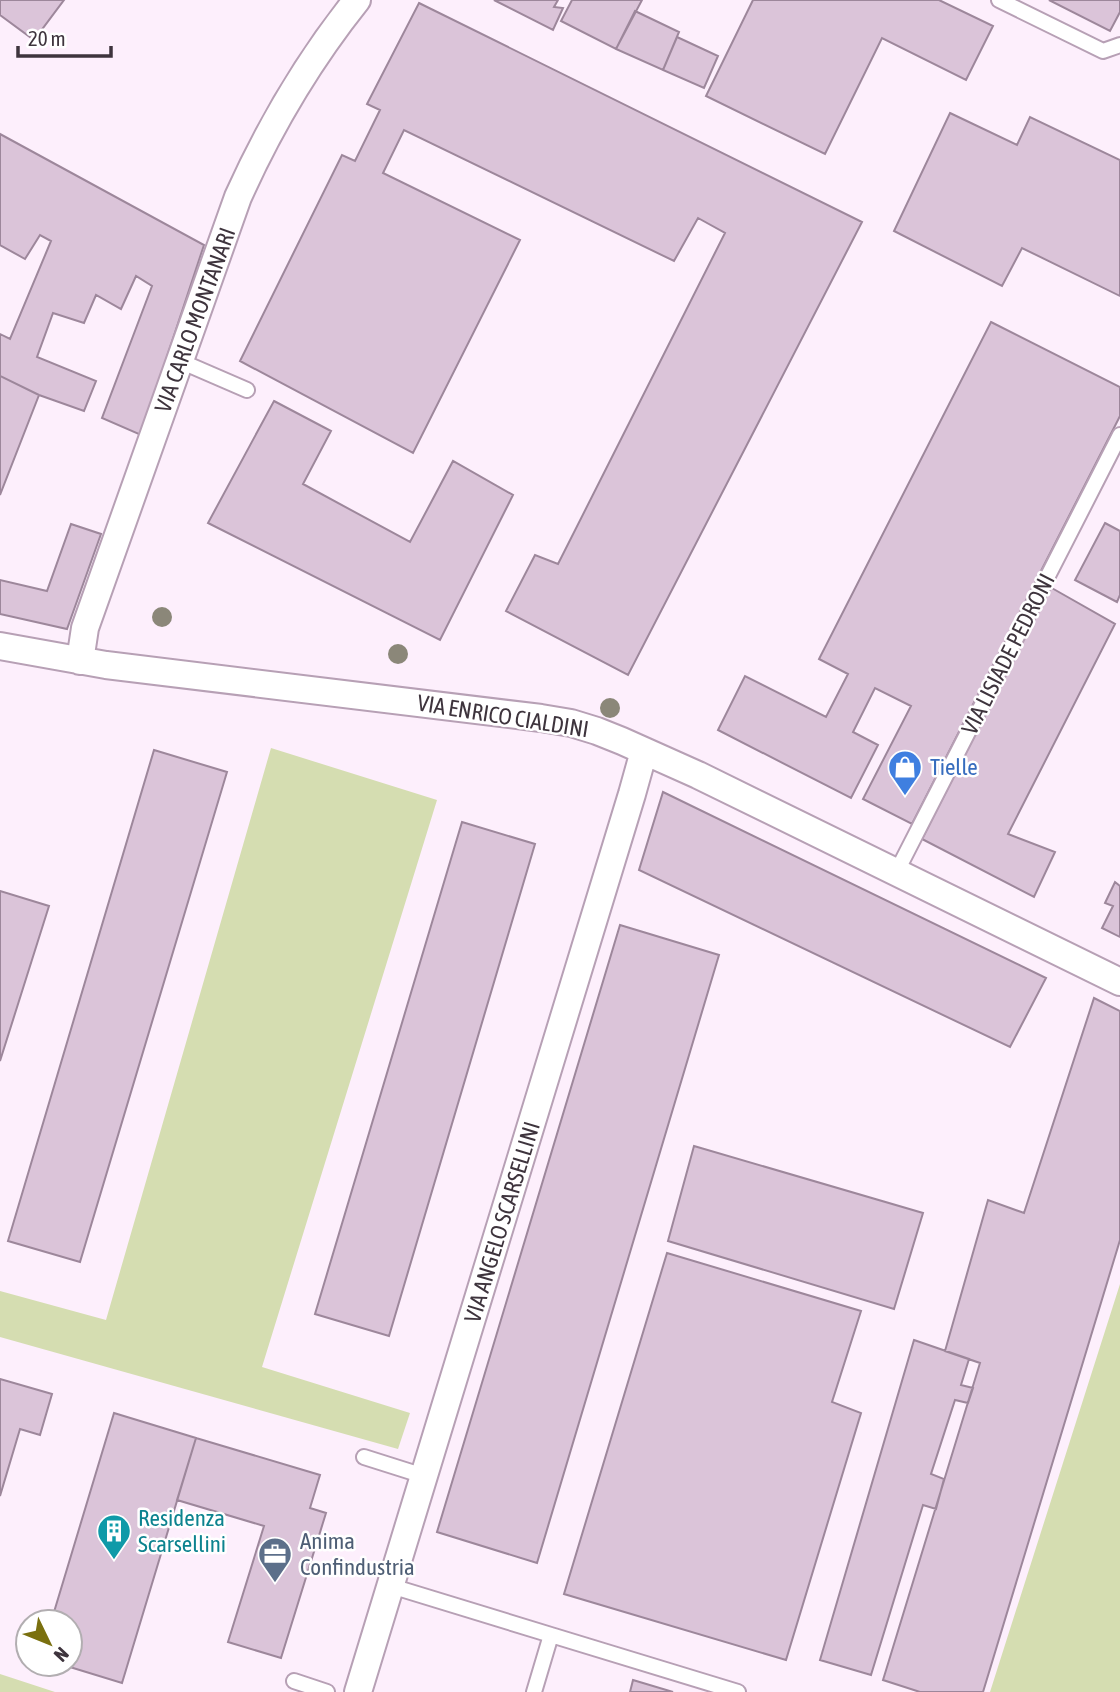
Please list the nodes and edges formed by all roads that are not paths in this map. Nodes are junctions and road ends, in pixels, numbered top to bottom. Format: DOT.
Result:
graph roads {
  1 [pos="357,0"];
  2 [pos="999,0"];
  3 [pos="1120,45"];
  4 [pos="180,361"];
  5 [pos="247,390"];
  6 [pos="1120,435"];
  7 [pos="0,646"];
  8 [pos="80,661"];
  9 [pos="644,751"];
  10 [pos="896,873"];
  11 [pos="1120,982"];
  12 [pos="364,1457"];
  13 [pos="424,1476"];
  14 [pos="391,1586"];
  15 [pos="551,1635"];
  16 [pos="294,1681"];
  17 [pos="327,1692"];
  18 [pos="358,1692"];
  19 [pos="534,1692"];
  20 [pos="738,1692"];
  1 -- 4 [label="street, VIA CARLO MONTANARI"];
  2 -- 3 [label="lane"];
  4 -- 5 [label="lane"];
  4 -- 8 [label="street, VIA CARLO MONTANARI"];
  6 -- 10 [label="lane, VIA LISIADE PEDRONI"];
  7 -- 8 [label="street, VIA ENRICO CIALDINI"];
  8 -- 9 [label="street, VIA ENRICO CIALDINI"];
  9 -- 10 [label="street, VIA ENRICO CIALDINI"];
  9 -- 13 [label="street, VIA ANGELO SCARSELLINI"];
  10 -- 11 [label="street, VIA ENRICO CIALDINI"];
  12 -- 13 [label="lane"];
  13 -- 14 [label="street, VIA ANGELO SCARSELLINI"];
  14 -- 15 [label="lane"];
  14 -- 18 [label="street, VIA ANGELO SCARSELLINI"];
  15 -- 19 [label="lane"];
  15 -- 20 [label="lane"];
  16 -- 17 [label="lane"];
}
